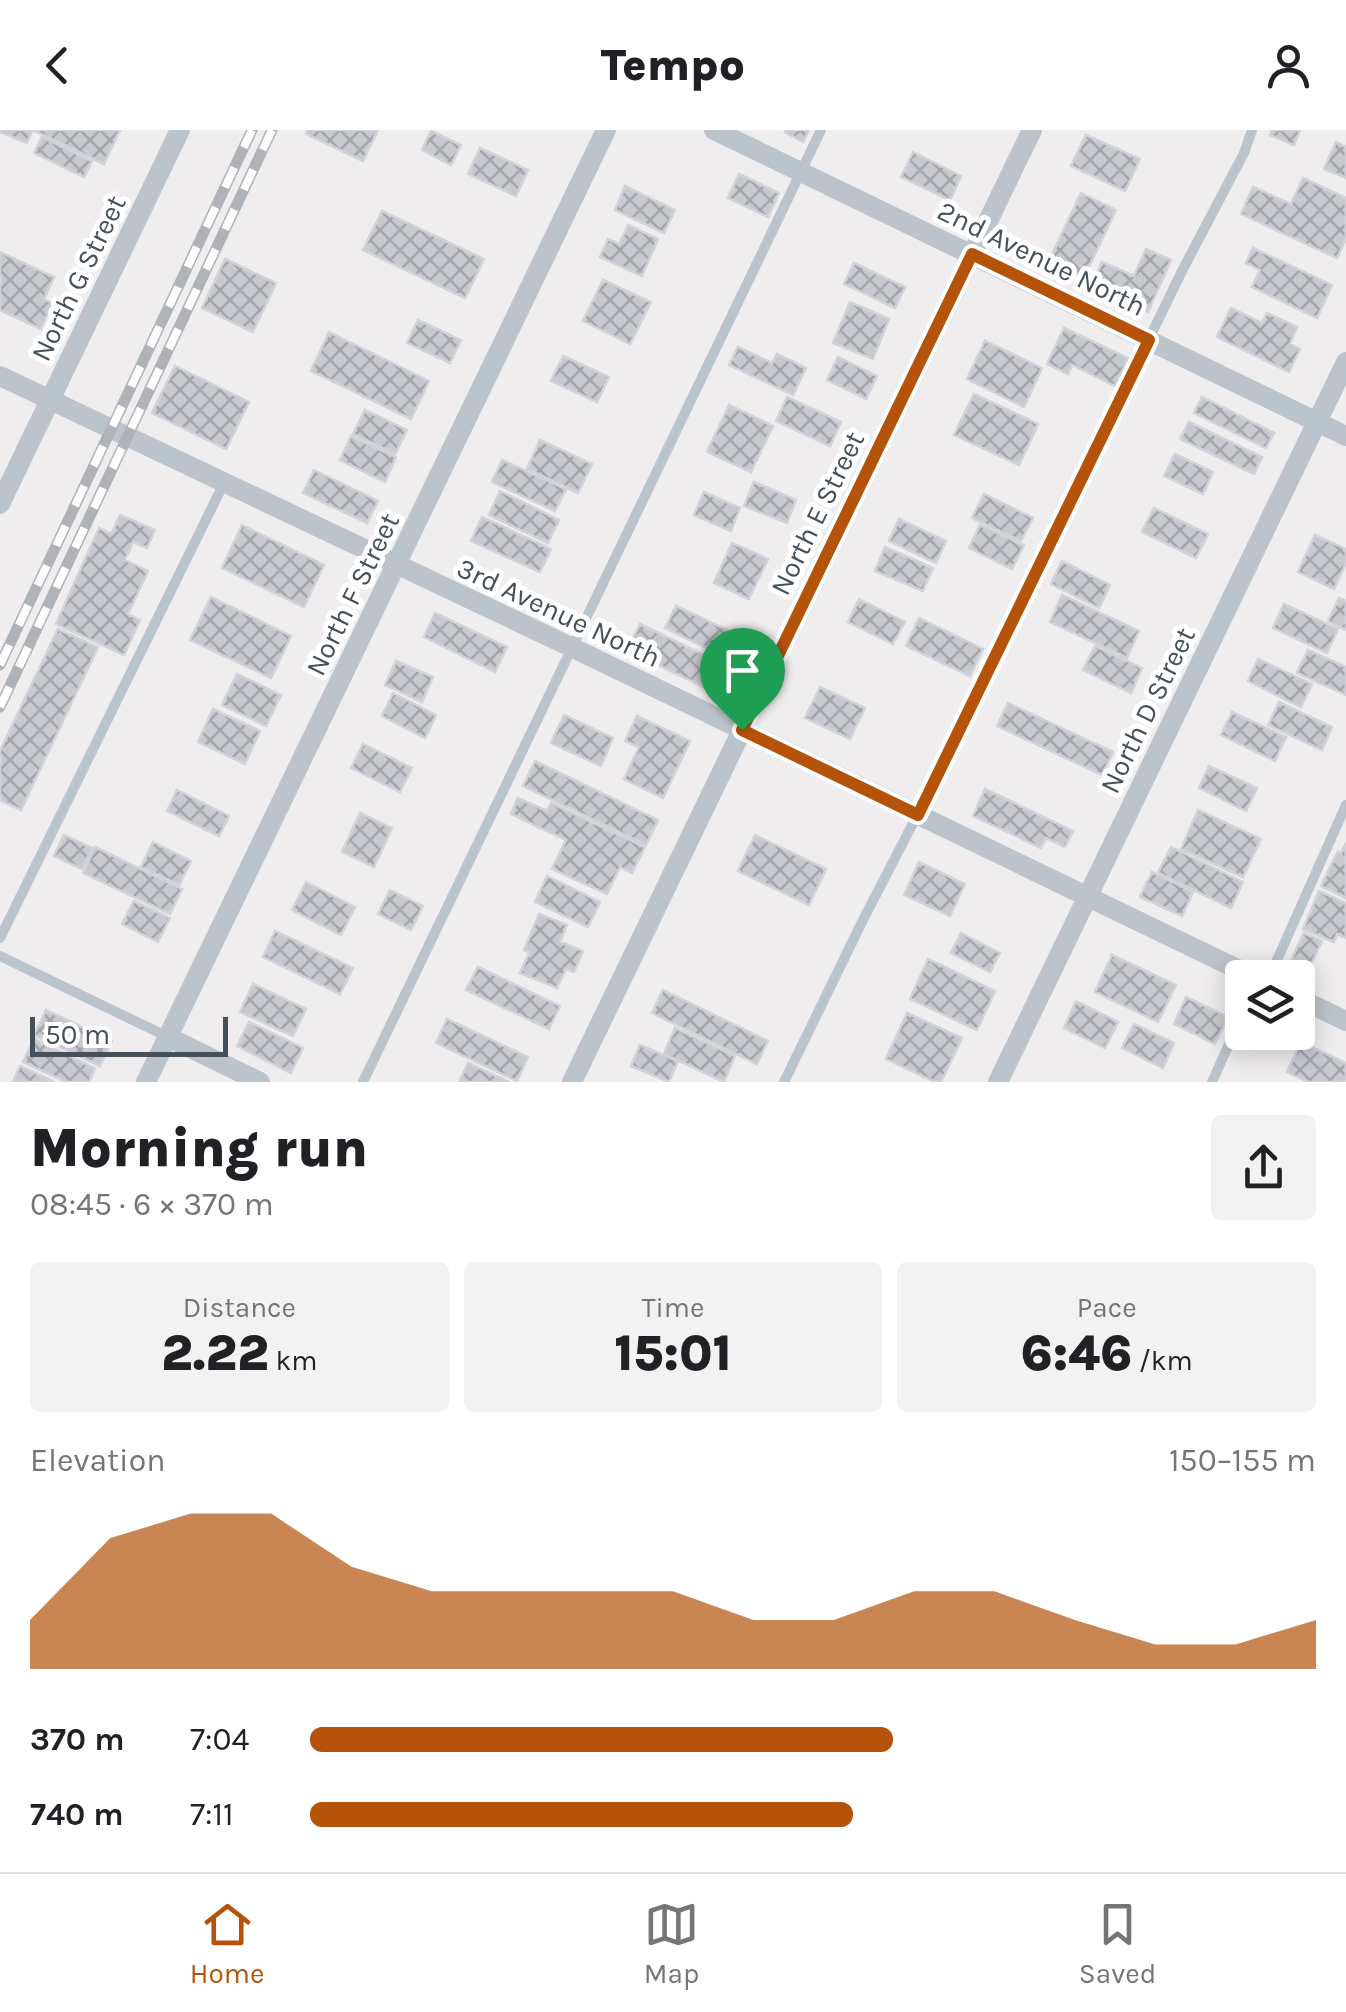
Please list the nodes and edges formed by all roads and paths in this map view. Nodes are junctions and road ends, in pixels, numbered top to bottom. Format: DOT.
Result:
graph roads {
  1 [pos="180,130"];
  2 [pos="606,130"];
  3 [pos="714,130"];
  4 [pos="820,130"];
  5 [pos="1032,130"];
  6 [pos="1252,130"];
  7 [pos="800,172"];
  8 [pos="972,254"];
  9 [pos="1149,340"];
  10 [pos="1346,362"];
  11 [pos="0,376"];
  12 [pos="50,400"];
  13 [pos="1317,422"];
  14 [pos="1346,436"];
  15 [pos="224,482"];
  16 [pos="0,504"];
  17 [pos="396,566"];
  18 [pos="570,646"];
  19 [pos="742,730"];
  20 [pos="1346,805"];
  21 [pos="918,815"];
  22 [pos="1088,896"];
  23 [pos="0,938"];
  24 [pos="0,956"];
  25 [pos="1277,960"];
  26 [pos="1225,963"];
  27 [pos="1315,1006"];
  28 [pos="1346,1021"];
  29 [pos="168,1038"];
  30 [pos="1226,1050"];
  31 [pos="146,1082"];
  32 [pos="260,1082"];
  33 [pos="363,1082"];
  34 [pos="572,1082"];
  35 [pos="784,1082"];
  36 [pos="998,1082"];
  37 [pos="1212,1082"];
  1 -- 12 [label="street, North G Street"];
  2 -- 17 [label="street, North F Street"];
  3 -- 7 [label="street, 2nd Avenue North"];
  4 -- 7 [label="lane"];
  5 -- 8 [label="street, North E Street"];
  6 -- 9 [label="lane"];
  7 -- 8 [label="street, 2nd Avenue North"];
  7 -- 18 [label="lane"];
  8 -- 9 [label="street, 2nd Avenue North"];
  8 -- 19 [label="street, North E Street"];
  9 -- 13 [label="street, 2nd Avenue North"];
  9 -- 21 [label="lane"];
  10 -- 13 [label="street, North D Street"];
  11 -- 12 [label="street, 3rd Avenue North"];
  12 -- 15 [label="street, 3rd Avenue North"];
  12 -- 16 [label="street, North G Street"];
  13 -- 14 [label="street, 2nd Avenue North"];
  13 -- 22 [label="street, North D Street"];
  15 -- 17 [label="street, 3rd Avenue North"];
  15 -- 23 [label="lane"];
  17 -- 18 [label="street, 3rd Avenue North"];
  17 -- 29 [label="street, North F Street"];
  18 -- 19 [label="street, 3rd Avenue North"];
  18 -- 33 [label="lane"];
  19 -- 21 [label="street, 3rd Avenue North"];
  19 -- 34 [label="street, North E Street"];
  20 -- 25 [label="lane"];
  21 -- 22 [label="street, 3rd Avenue North"];
  21 -- 35 [label="lane"];
  22 -- 26 [label="street, 3rd Avenue North"];
  22 -- 36 [label="street, North D Street"];
  24 -- 29 [label="lane"];
  27 -- 28 [label="street"];
  29 -- 31 [label="street, North F Street"];
  29 -- 32 [label="street"];
  30 -- 37 [label="lane"];
}
